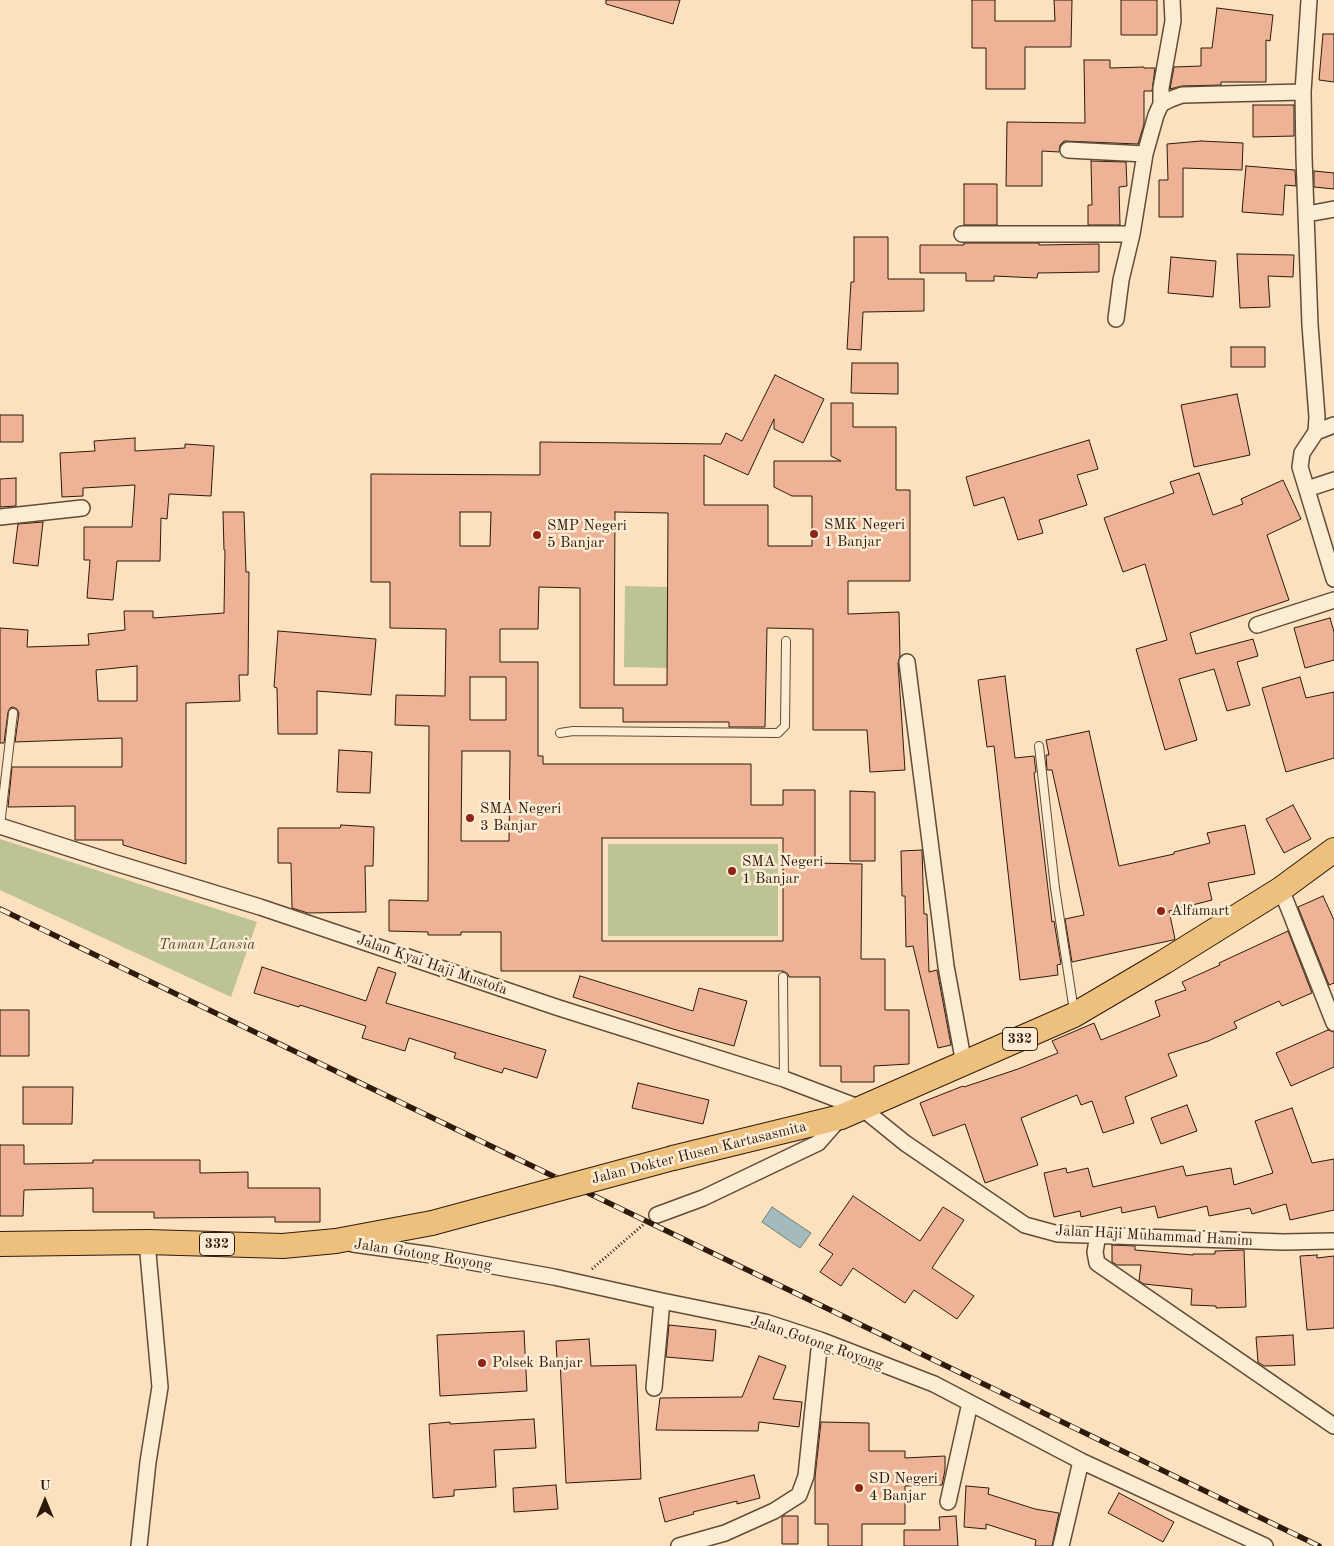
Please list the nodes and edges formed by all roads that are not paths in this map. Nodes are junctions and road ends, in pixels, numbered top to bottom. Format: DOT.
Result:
graph roads {
  1 [pos="1172,0"];
  2 [pos="1309,0"];
  3 [pos="1303,92"];
  4 [pos="1161,104"];
  5 [pos="1068,150"];
  6 [pos="1145,154"];
  7 [pos="1334,209"];
  8 [pos="1306,214"];
  9 [pos="962,234"];
  10 [pos="1132,234"];
  11 [pos="1116,319"];
  12 [pos="1334,425"];
  13 [pos="1316,432"];
  14 [pos="1334,480"];
  15 [pos="1307,489"];
  16 [pos="82,508"];
  17 [pos="0,517"];
  18 [pos="1334,579"];
  19 [pos="1334,600"];
  20 [pos="1257,625"];
  21 [pos="786,641"];
  22 [pos="907,662"];
  23 [pos="13,713"];
  24 [pos="560,733"];
  25 [pos="1039,746"];
  26 [pos="0,826"];
  27 [pos="1334,850"];
  28 [pos="1281,888"];
  29 [pos="783,977"];
  30 [pos="1074,1015"];
  31 [pos="1334,1023"];
  32 [pos="964,1064"];
  33 [pos="784,1079"];
  34 [pos="852,1113"];
  35 [pos="657,1215"];
  36 [pos="1098,1235"];
  37 [pos="336,1241"];
  38 [pos="1334,1241"];
  39 [pos="148,1242"];
  40 [pos="0,1244"];
  41 [pos="662,1301"];
  42 [pos="820,1340"];
  43 [pos="654,1388"];
  44 [pos="970,1403"];
  45 [pos="1334,1426"];
  46 [pos="1081,1461"];
  47 [pos="948,1502"];
  48 [pos="708,1542"];
  49 [pos="139,1546"];
  50 [pos="678,1546"];
  51 [pos="1061,1546"];
  52 [pos="1265,1546"];
  1 -- 4 [label="street"];
  2 -- 3 [label="street"];
  3 -- 4 [label="street"];
  3 -- 8 [label="street"];
  4 -- 6 [label="street"];
  5 -- 6 [label="street"];
  6 -- 10 [label="street"];
  7 -- 8 [label="street"];
  8 -- 13 [label="street"];
  9 -- 10 [label="street"];
  10 -- 11 [label="street"];
  12 -- 13 [label="street"];
  13 -- 15 [label="street"];
  14 -- 15 [label="street"];
  15 -- 18 [label="street"];
  16 -- 17 [label="street"];
  19 -- 20 [label="street"];
  21 -- 24 [label="lane"];
  22 -- 32 [label="street"];
  23 -- 26 [label="lane"];
  25 -- 30 [label="lane"];
  26 -- 33 [label="street, Jalan Kyai Haji Mustofa"];
  27 -- 28 [label="main road, Jalan Dokter Husen Kartasasmita / 332"];
  28 -- 30 [label="main road, Jalan Dokter Husen Kartasasmita / 332"];
  28 -- 31 [label="street"];
  29 -- 33 [label="lane"];
  30 -- 32 [label="main road, Jalan Dokter Husen Kartasasmita / 332"];
  32 -- 34 [label="main road, Jalan Dokter Husen Kartasasmita / 332"];
  33 -- 34 [label="street, Jalan Kyai Haji Mustofa"];
  34 -- 35 [label="street"];
  34 -- 36 [label="street, Jalan Haji Muhammad Hamim"];
  34 -- 37 [label="main road, Jalan Dokter Husen Kartasasmita / 332, bridge"];
  36 -- 38 [label="street, Jalan Haji Muhammad Hamim"];
  36 -- 45 [label="street"];
  37 -- 39 [label="main road, Jalan Dokter Husen Kartasasmita / 332"];
  37 -- 41 [label="street, Jalan Gotong Royong"];
  39 -- 40 [label="main road, Jalan Dokter Husen Kartasasmita / 332"];
  39 -- 49 [label="street"];
  41 -- 42 [label="street, Jalan Gotong Royong"];
  41 -- 43 [label="street"];
  42 -- 44 [label="street, Jalan Gotong Royong"];
  42 -- 48 [label="street"];
  44 -- 46 [label="street, Jalan Gotong Royong"];
  44 -- 47 [label="street"];
  46 -- 51 [label="street"];
  46 -- 52 [label="street, Jalan Gotong Royong"];
  48 -- 50 [label="street"];
}
